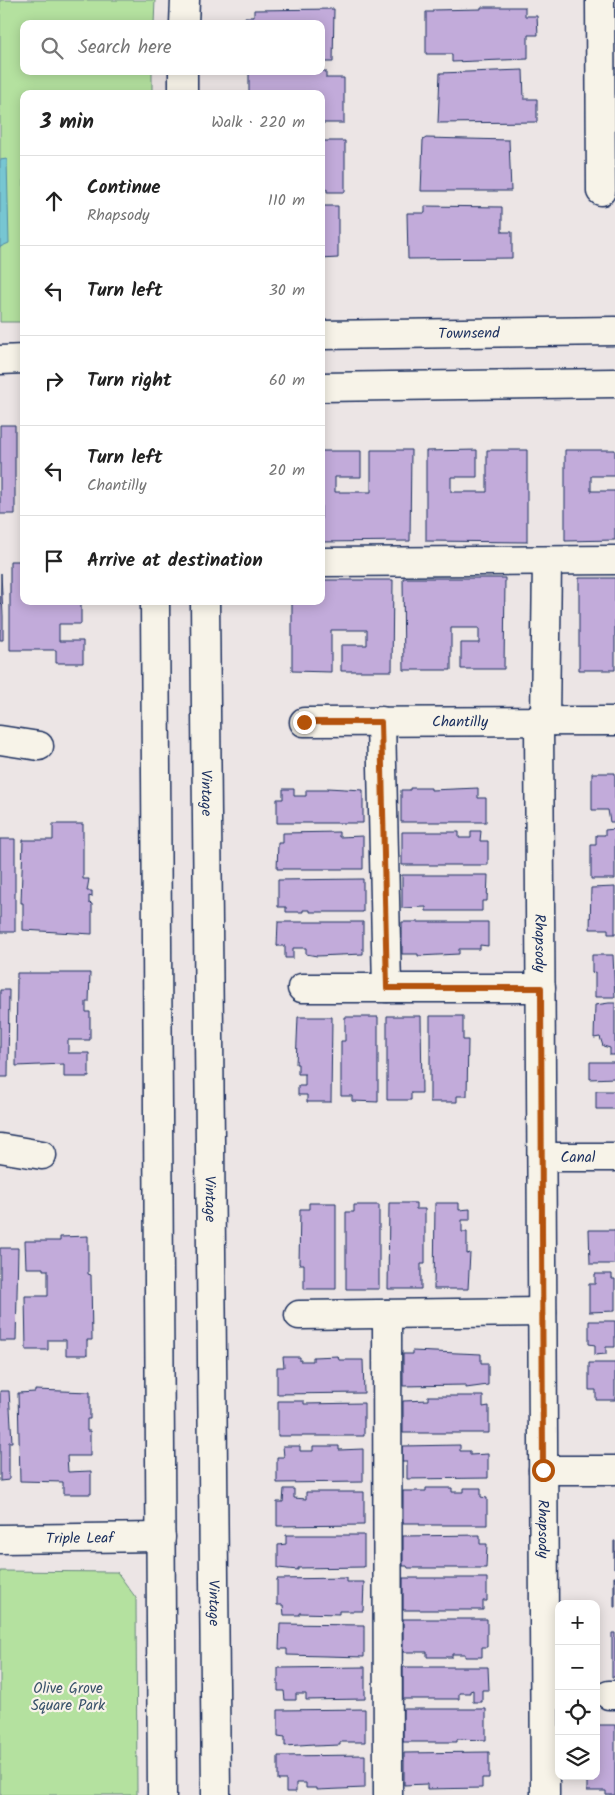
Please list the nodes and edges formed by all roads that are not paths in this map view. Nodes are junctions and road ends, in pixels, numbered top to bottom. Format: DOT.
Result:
graph roads {
  1 [pos="185,0"];
  2 [pos="600,0"];
  3 [pos="184,20"];
  4 [pos="183,75"];
  5 [pos="183,90"];
  6 [pos="601,191"];
  7 [pos="615,331"];
  8 [pos="325,335"];
  9 [pos="20,359"];
  10 [pos="0,360"];
  11 [pos="615,383"];
  12 [pos="325,387"];
  13 [pos="615,560"];
  14 [pos="546,561"];
  15 [pos="325,562"];
  16 [pos="155,605"];
  17 [pos="205,605"];
  18 [pos="615,720"];
  19 [pos="542,721"];
  20 [pos="304,722"];
  21 [pos="381,722"];
  22 [pos="0,740"];
  23 [pos="39,746"];
  24 [pos="302,988"];
  25 [pos="387,988"];
  26 [pos="541,988"];
  27 [pos="0,1148"];
  28 [pos="42,1155"];
  29 [pos="615,1157"];
  30 [pos="542,1158"];
  31 [pos="542,1312"];
  32 [pos="387,1314"];
  33 [pos="299,1315"];
  34 [pos="543,1470"];
  35 [pos="615,1470"];
  36 [pos="161,1537"];
  37 [pos="0,1539"];
  38 [pos="162,1795"];
  39 [pos="216,1795"];
  40 [pos="388,1795"];
  41 [pos="545,1795"];
  1 -- 3 [label="street"];
  2 -- 6 [label="street"];
  4 -- 5 [label="street"];
  7 -- 8 [label="street, Townsend"];
  9 -- 10 [label="street"];
  11 -- 12 [label="street"];
  13 -- 14 [label="street"];
  14 -- 15 [label="street"];
  14 -- 19 [label="street, Rhapsody"];
  16 -- 36 [label="street"];
  17 -- 39 [label="street, Vintage"];
  18 -- 19 [label="street, Chantilly"];
  19 -- 21 [label="street, Chantilly"];
  19 -- 26 [label="street, Rhapsody"];
  20 -- 21 [label="street, Chantilly"];
  21 -- 25 [label="street"];
  22 -- 23 [label="street"];
  24 -- 25 [label="street"];
  25 -- 26 [label="street"];
  26 -- 30 [label="street, Rhapsody"];
  27 -- 28 [label="street"];
  29 -- 30 [label="street, Canal"];
  30 -- 31 [label="street, Rhapsody"];
  31 -- 32 [label="street"];
  31 -- 34 [label="street, Rhapsody"];
  32 -- 33 [label="street"];
  32 -- 40 [label="street"];
  34 -- 35 [label="street"];
  34 -- 41 [label="street, Rhapsody"];
  36 -- 37 [label="street, Triple Leaf"];
  36 -- 38 [label="street"];
}
